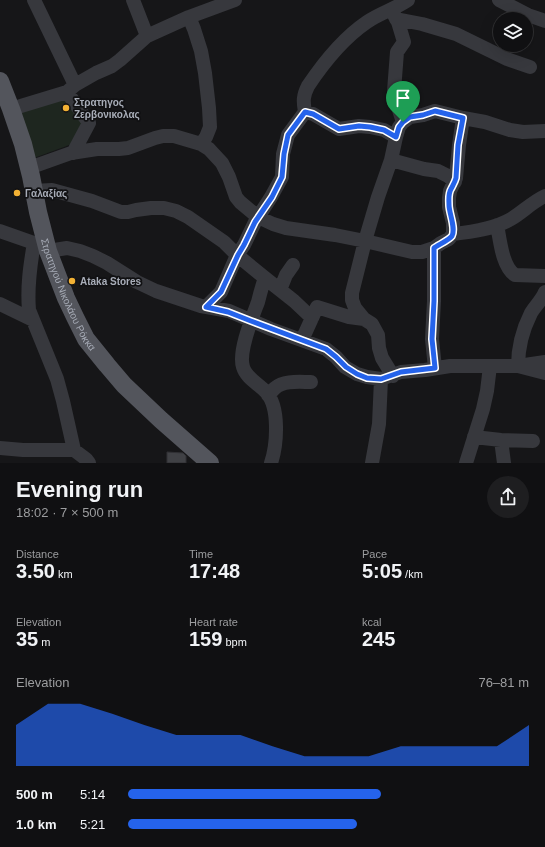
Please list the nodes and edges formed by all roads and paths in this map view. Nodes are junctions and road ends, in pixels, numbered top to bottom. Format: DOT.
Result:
graph roads {
  1 [pos="34,0"];
  2 [pos="133,0"];
  3 [pos="235,0"];
  4 [pos="408,0"];
  5 [pos="498,0"];
  6 [pos="394,14"];
  7 [pos="189,17"];
  8 [pos="545,21"];
  9 [pos="147,36"];
  10 [pos="530,67"];
  11 [pos="0,83"];
  12 [pos="71,88"];
  13 [pos="12,109"];
  14 [pos="305,112"];
  15 [pos="463,118"];
  16 [pos="403,122"];
  17 [pos="545,131"];
  18 [pos="396,137"];
  19 [pos="201,144"];
  20 [pos="73,153"];
  21 [pos="391,160"];
  22 [pos="29,168"];
  23 [pos="455,182"];
  24 [pos="34,192"];
  25 [pos="545,196"];
  26 [pos="258,217"];
  27 [pos="497,225"];
  28 [pos="0,231"];
  29 [pos="453,234"];
  30 [pos="365,241"];
  31 [pos="41,247"];
  32 [pos="434,248"];
  33 [pos="238,255"];
  34 [pos="293,265"];
  35 [pos="545,276"];
  36 [pos="265,278"];
  37 [pos="280,290"];
  38 [pos="545,292"];
  39 [pos="0,304"];
  40 [pos="206,307"];
  41 [pos="312,318"];
  42 [pos="364,319"];
  43 [pos="33,320"];
  44 [pos="251,321"];
  45 [pos="302,340"];
  46 [pos="545,362"];
  47 [pos="490,366"];
  48 [pos="518,366"];
  49 [pos="435,368"];
  50 [pos="545,373"];
  51 [pos="387,377"];
  52 [pos="311,382"];
  53 [pos="268,395"];
  54 [pos="474,437"];
  55 [pos="501,440"];
  56 [pos="533,441"];
  57 [pos="0,448"];
  58 [pos="74,450"];
  59 [pos="89,463"];
  60 [pos="209,463"];
  61 [pos="271,463"];
  62 [pos="372,463"];
  63 [pos="466,463"];
  64 [pos="504,463"];
  1 -- 12 [label="street"];
  2 -- 9 [label="street"];
  3 -- 7 [label="street"];
  4 -- 6 [label="street"];
  5 -- 8 [label="street"];
  6 -- 10 [label="street"];
  6 -- 14 [label="street"];
  6 -- 16 [label="street"];
  7 -- 9 [label="street"];
  7 -- 19 [label="street"];
  9 -- 12 [label="street"];
  11 -- 13 [label="main road, Στρατηγού Νικολάου Ρόκκα"];
  12 -- 13 [label="street"];
  12 -- 20 [label="street"];
  13 -- 22 [label="main road, Στρατηγού Νικολάου Ρόκκα"];
  14 -- 18 [label="street"];
  14 -- 26 [label="street"];
  15 -- 16 [label="street"];
  15 -- 17 [label="street"];
  15 -- 23 [label="street"];
  16 -- 18 [label="street"];
  18 -- 21 [label="street"];
  19 -- 20 [label="street"];
  19 -- 26 [label="street"];
  20 -- 22 [label="street"];
  21 -- 23 [label="street"];
  21 -- 30 [label="street"];
  22 -- 24 [label="main road, Στρατηγού Νικολάου Ρόκκα"];
  23 -- 29 [label="street"];
  24 -- 31 [label="main road, Στρατηγού Νικολάου Ρόκκα"];
  24 -- 33 [label="street"];
  25 -- 27 [label="street"];
  26 -- 30 [label="street"];
  26 -- 33 [label="street"];
  27 -- 29 [label="street"];
  27 -- 35 [label="street"];
  28 -- 31 [label="street"];
  29 -- 32 [label="street"];
  30 -- 32 [label="street"];
  30 -- 42 [label="street"];
  31 -- 40 [label="street"];
  31 -- 43 [label="street"];
  31 -- 60 [label="main road, Στρατηγού Νικολάου Ρόκκα"];
  32 -- 49 [label="street"];
  33 -- 36 [label="street"];
  33 -- 40 [label="street"];
  34 -- 37 [label="street"];
  36 -- 37 [label="street"];
  36 -- 44 [label="street"];
  37 -- 41 [label="street"];
  38 -- 48 [label="street"];
  39 -- 43 [label="street"];
  40 -- 44 [label="street"];
  41 -- 42 [label="street"];
  41 -- 45 [label="street"];
  42 -- 51 [label="street"];
  43 -- 58 [label="street"];
  44 -- 45 [label="street"];
  44 -- 53 [label="street"];
  45 -- 51 [label="street"];
  46 -- 48 [label="street"];
  47 -- 48 [label="street"];
  47 -- 49 [label="street"];
  47 -- 54 [label="street"];
  48 -- 50 [label="street"];
  49 -- 51 [label="street"];
  51 -- 62 [label="street"];
  52 -- 53 [label="street"];
  53 -- 61 [label="street"];
  54 -- 55 [label="street"];
  54 -- 63 [label="street"];
  55 -- 56 [label="street"];
  55 -- 64 [label="street"];
  57 -- 58 [label="street"];
  58 -- 59 [label="street"];
}
